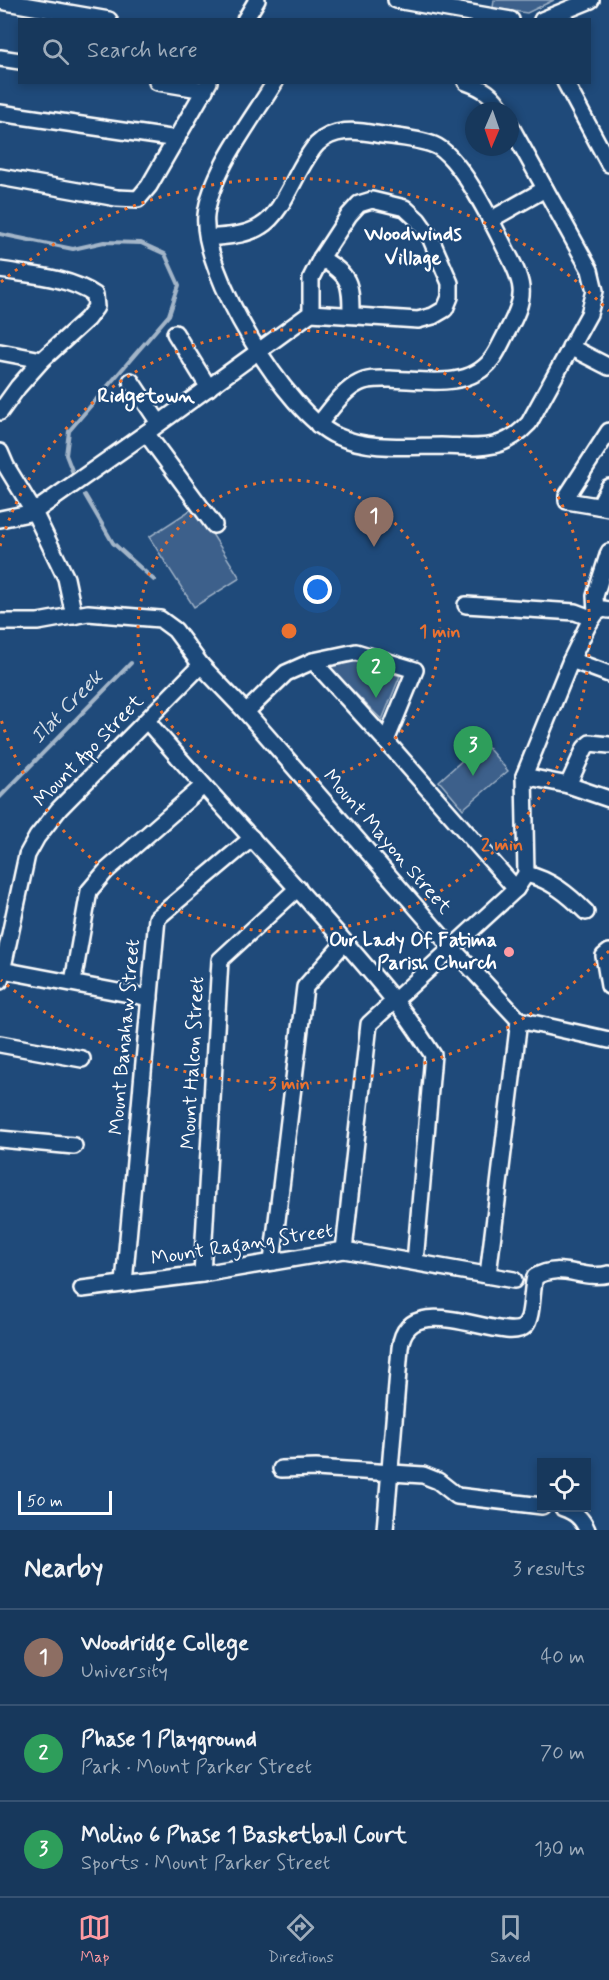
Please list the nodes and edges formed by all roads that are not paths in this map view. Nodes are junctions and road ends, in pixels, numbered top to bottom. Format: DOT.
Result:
graph roads {
  1 [pos="256,0"];
  2 [pos="396,0"];
  3 [pos="591,0"];
  4 [pos="0,1"];
  5 [pos="443,4"];
  6 [pos="98,18"];
  7 [pos="246,18"];
  8 [pos="502,18"];
  9 [pos="547,18"];
  10 [pos="0,58"];
  11 [pos="18,61"];
  12 [pos="182,84"];
  13 [pos="274,84"];
  14 [pos="471,84"];
  15 [pos="566,84"];
  16 [pos="207,86"];
  17 [pos="496,102"];
  18 [pos="0,113"];
  19 [pos="177,139"];
  20 [pos="519,141"];
  21 [pos="609,164"];
  22 [pos="0,177"];
  23 [pos="545,189"];
  24 [pos="490,220"];
  25 [pos="208,238"];
  26 [pos="321,258"];
  27 [pos="0,270"];
  28 [pos="311,312"];
  29 [pos="351,315"];
  30 [pos="175,333"];
  31 [pos="570,347"];
  32 [pos="258,351"];
  33 [pos="0,352"];
  34 [pos="42,360"];
  35 [pos="609,367"];
  36 [pos="131,381"];
  37 [pos="209,388"];
  38 [pos="0,412"];
  39 [pos="159,423"];
  40 [pos="318,425"];
  41 [pos="609,431"];
  42 [pos="146,433"];
  43 [pos="0,452"];
  44 [pos="609,487"];
  45 [pos="604,507"];
  46 [pos="34,512"];
  47 [pos="0,519"];
  48 [pos="214,525"];
  49 [pos="609,552"];
  50 [pos="466,605"];
  51 [pos="599,614"];
  52 [pos="75,616"];
  53 [pos="0,622"];
  54 [pos="571,660"];
  55 [pos="313,662"];
  56 [pos="201,665"];
  57 [pos="609,674"];
  58 [pos="246,712"];
  59 [pos="147,721"];
  60 [pos="386,741"];
  61 [pos="609,745"];
  62 [pos="524,776"];
  63 [pos="568,785"];
  64 [pos="203,786"];
  65 [pos="609,799"];
  66 [pos="252,838"];
  67 [pos="526,874"];
  68 [pos="298,888"];
  69 [pos="516,889"];
  70 [pos="586,912"];
  71 [pos="344,942"];
  72 [pos="451,947"];
  73 [pos="609,952"];
  74 [pos="1,975"];
  75 [pos="73,982"];
  76 [pos="609,986"];
  77 [pos="150,998"];
  78 [pos="394,1000"];
  79 [pos="519,1020"];
  80 [pos="609,1040"];
  81 [pos="0,1044"];
  82 [pos="82,1059"];
  83 [pos="0,1139"];
  84 [pos="74,1146"];
  85 [pos="344,1250"];
  86 [pos="272,1262"];
  87 [pos="415,1262"];
  88 [pos="202,1274"];
  89 [pos="609,1274"];
  90 [pos="488,1275"];
  91 [pos="514,1280"];
  92 [pos="124,1283"];
  93 [pos="82,1289"];
  94 [pos="281,1469"];
  95 [pos="391,1472"];
  96 [pos="537,1505"];
  97 [pos="573,1512"];
  98 [pos="385,1530"];
  99 [pos="587,1530"];
  1 -- 7 [label="street"];
  2 -- 5 [label="street"];
  3 -- 9 [label="street"];
  4 -- 6 [label="street"];
  5 -- 8 [label="street"];
  10 -- 11 [label="street"];
  12 -- 16 [label="street"];
  13 -- 25 [label="street"];
  14 -- 17 [label="street"];
  15 -- 21 [label="street"];
  16 -- 19 [label="street"];
  18 -- 19 [label="street"];
  19 -- 22 [label="street"];
  20 -- 23 [label="street"];
  23 -- 24 [label="street"];
  23 -- 31 [label="street"];
  24 -- 25 [label="street"];
  24 -- 40 [label="street"];
  25 -- 32 [label="street"];
  26 -- 28 [label="street"];
  26 -- 29 [label="street"];
  26 -- 29 [label="street"];
  27 -- 34 [label="street"];
  28 -- 29 [label="street"];
  28 -- 32 [label="street"];
  30 -- 37 [label="street"];
  31 -- 35 [label="street"];
  31 -- 40 [label="street"];
  32 -- 37 [label="street"];
  32 -- 40 [label="street"];
  33 -- 34 [label="street"];
  34 -- 38 [label="street"];
  36 -- 39 [label="street"];
  37 -- 39 [label="street"];
  39 -- 42 [label="street"];
  41 -- 45 [label="street"];
  42 -- 46 [label="street"];
  42 -- 48 [label="street"];
  43 -- 46 [label="street"];
  44 -- 45 [label="street"];
  46 -- 47 [label="street"];
  46 -- 52 [label="street"];
  49 -- 51 [label="street"];
  50 -- 51 [label="street"];
  51 -- 54 [label="street"];
  52 -- 53 [label="street"];
  52 -- 56 [label="street, Mount Mayon Street"];
  54 -- 57 [label="street"];
  54 -- 62 [label="street"];
  55 -- 58 [label="street"];
  55 -- 60 [label="street"];
  55 -- 60 [label="street"];
  56 -- 58 [label="street, Mount Mayon Street"];
  56 -- 59 [label="street, Mount Apo Street"];
  58 -- 72 [label="street, Mount Mayon Street"];
  59 -- 64 [label="street"];
  59 -- 74 [label="street, Mount Apo Street"];
  60 -- 69 [label="street"];
  61 -- 63 [label="street"];
  62 -- 63 [label="street"];
  62 -- 67 [label="street"];
  63 -- 65 [label="street"];
  64 -- 66 [label="street"];
  64 -- 75 [label="street"];
  66 -- 68 [label="street"];
  66 -- 77 [label="street, Mount Banahaw Street"];
  67 -- 69 [label="street"];
  67 -- 70 [label="street"];
  68 -- 71 [label="street"];
  68 -- 88 [label="street, Mount Halcon Street"];
  69 -- 72 [label="street"];
  71 -- 78 [label="street"];
  71 -- 86 [label="street"];
  72 -- 78 [label="street"];
  72 -- 79 [label="street, Mount Mayon Street"];
  73 -- 76 [label="street"];
  74 -- 75 [label="street"];
  75 -- 77 [label="street"];
  77 -- 92 [label="street, Mount Banahaw Street"];
  78 -- 85 [label="street"];
  78 -- 87 [label="street"];
  79 -- 80 [label="street"];
  79 -- 90 [label="street"];
  81 -- 82 [label="street"];
  83 -- 84 [label="street"];
  85 -- 86 [label="street, Mount Ragang Street"];
  85 -- 87 [label="street, Mount Ragang Street"];
  86 -- 88 [label="street, Mount Ragang Street"];
  87 -- 90 [label="street, Mount Ragang Street"];
  88 -- 92 [label="street, Mount Ragang Street"];
  89 -- 95 [label="street"];
  90 -- 91 [label="street, Mount Ragang Street"];
  92 -- 93 [label="street, Mount Ragang Street"];
  94 -- 95 [label="street"];
  95 -- 96 [label="street"];
  95 -- 98 [label="street"];
  97 -- 99 [label="street"];
}
